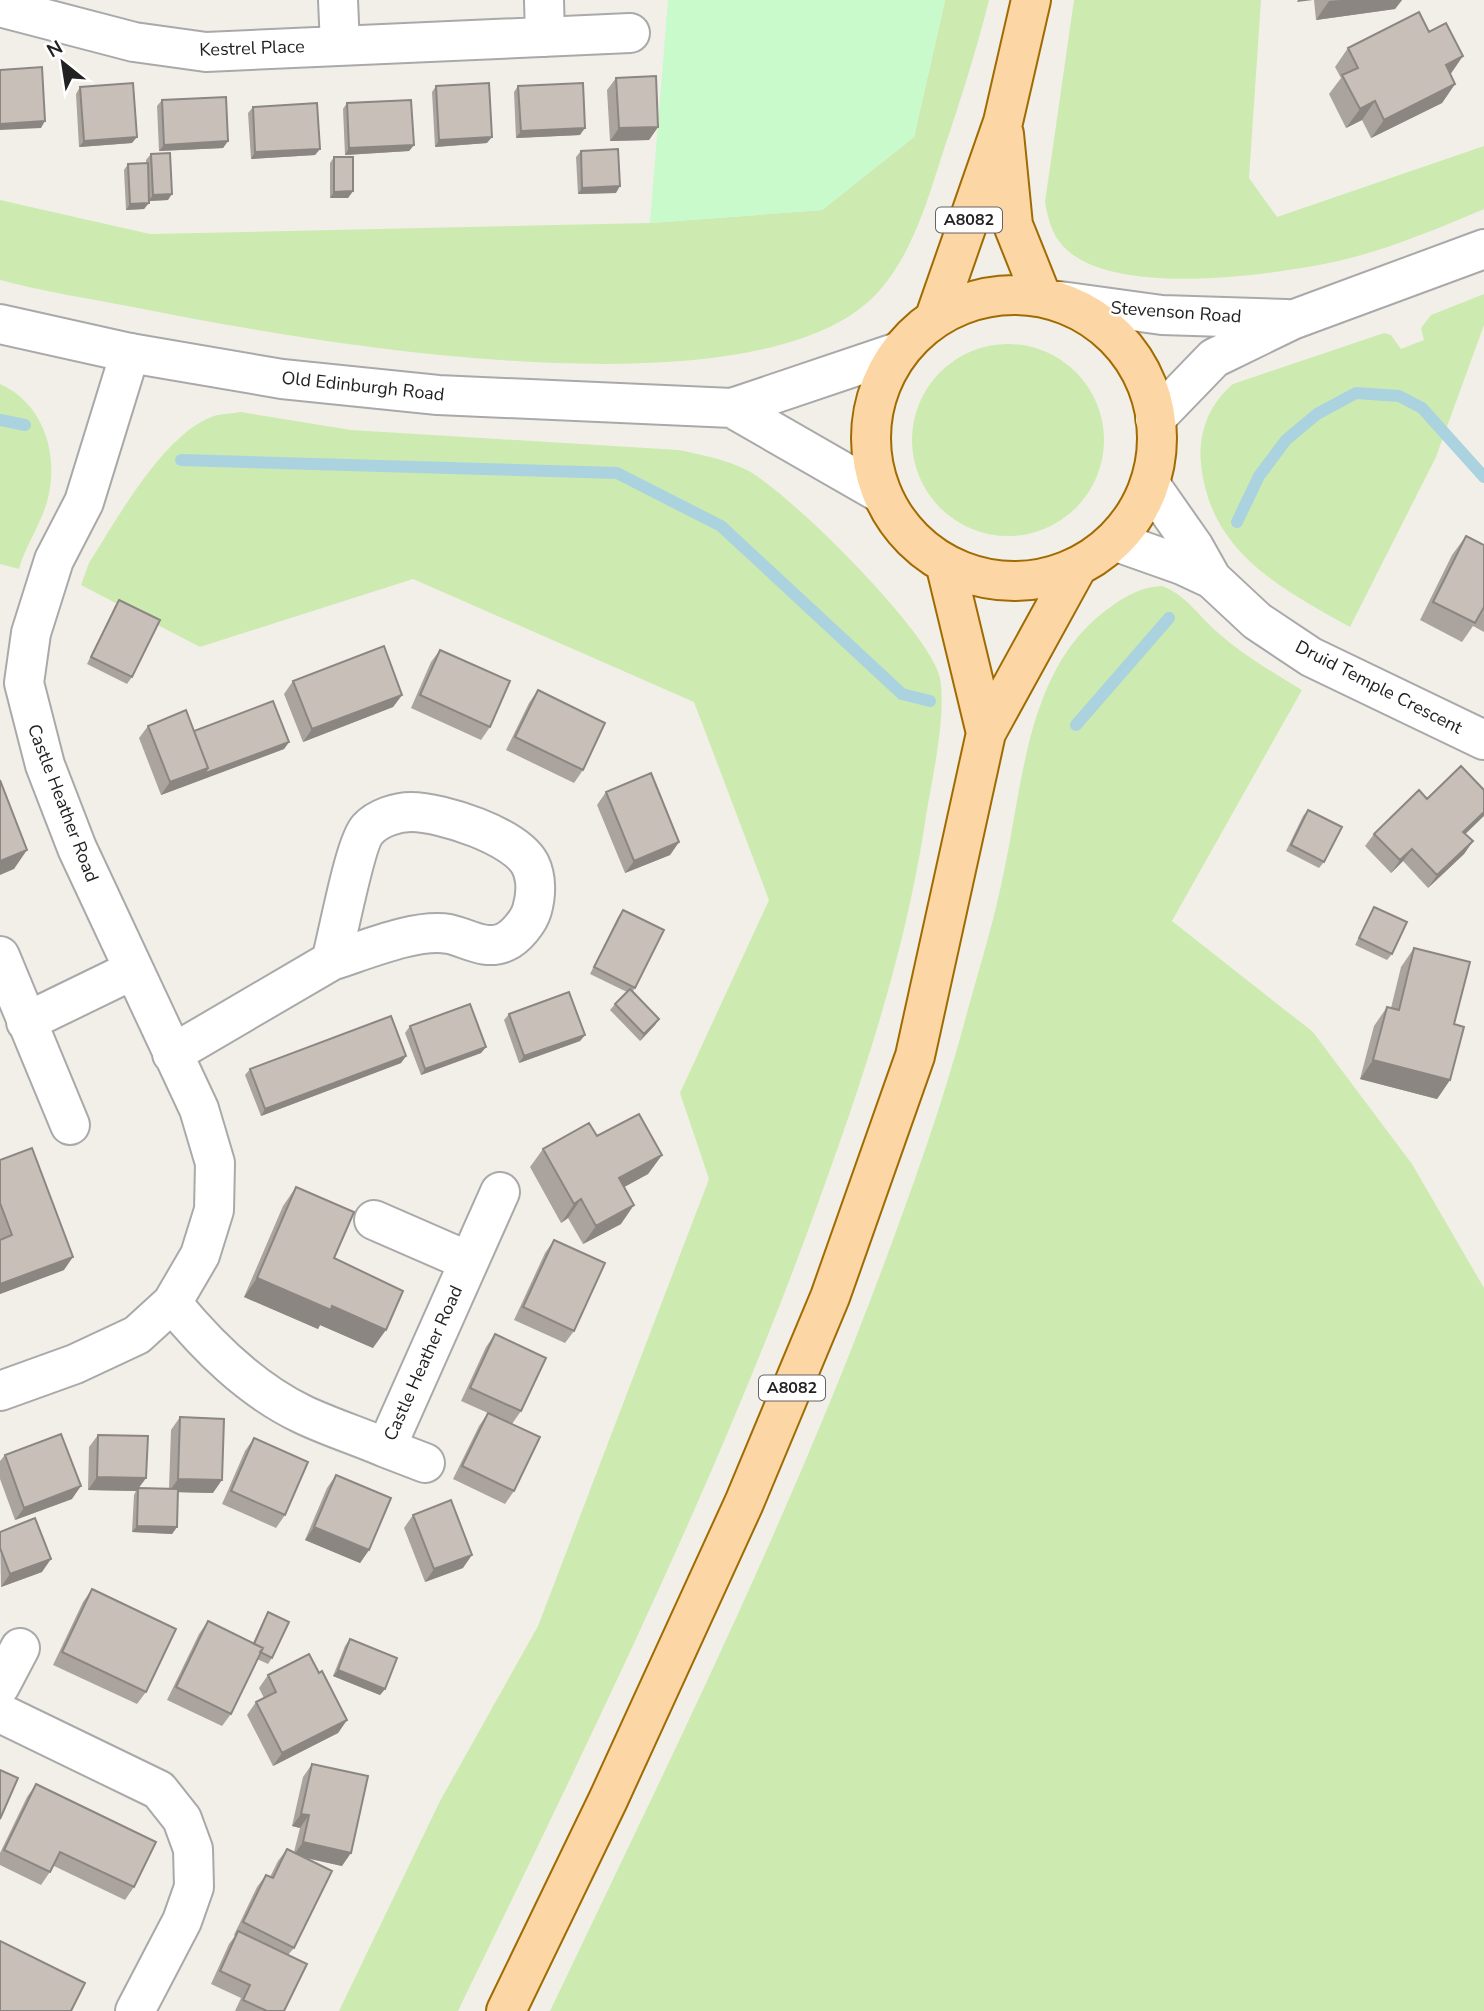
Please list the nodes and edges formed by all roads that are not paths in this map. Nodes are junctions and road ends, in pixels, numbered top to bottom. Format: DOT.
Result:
graph roads {
  1 [pos="338,0"];
  2 [pos="1031,0"];
  3 [pos="0,7"];
  4 [pos="545,18"];
  5 [pos="630,33"];
  6 [pos="340,45"];
  7 [pos="1003,122"];
  8 [pos="1484,249"];
  9 [pos="1051,298"];
  10 [pos="935,317"];
  11 [pos="1292,320"];
  12 [pos="0,324"];
  13 [pos="898,352"];
  14 [pos="130,353"];
  15 [pos="732,408"];
  16 [pos="1156,419"];
  17 [pos="1152,486"];
  18 [pos="880,493"];
  19 [pos="1117,542"];
  20 [pos="946,567"];
  21 [pos="1075,571"];
  22 [pos="1212,579"];
  23 [pos="12,687"];
  24 [pos="986,733"];
  25 [pos="1484,740"];
  26 [pos="0,956"];
  27 [pos="331,961"];
  28 [pos="133,970"];
  29 [pos="26,1022"];
  30 [pos="172,1054"];
  31 [pos="70,1125"];
  32 [pos="500,1192"];
  33 [pos="374,1220"];
  34 [pos="468,1261"];
  35 [pos="172,1303"];
  36 [pos="0,1391"];
  37 [pos="386,1448"];
  38 [pos="425,1463"];
  39 [pos="20,1648"];
  40 [pos="0,1686"];
  41 [pos="0,1713"];
  42 [pos="135,2011"];
  43 [pos="506,2011"];
  1 -- 6 [label="street"];
  2 -- 7 [label="main road, A8082"];
  3 -- 6 [label="street, Kestrel Place"];
  4 -- 5 [label="street, Kestrel Place"];
  4 -- 6 [label="street, Kestrel Place"];
  7 -- 9 [label="main road, A8082"];
  7 -- 10 [label="main road, A8082"];
  8 -- 11 [label="street, Stevenson Road"];
  9 -- 10 [label="main road, A8082"];
  9 -- 11 [label="street, Stevenson Road"];
  9 -- 16 [label="main road, A8082"];
  10 -- 13 [label="main road, A8082"];
  11 -- 16 [label="street, Stevenson Road"];
  12 -- 14 [label="street, Old Edinburgh Road"];
  13 -- 15 [label="street, Old Edinburgh Road"];
  13 -- 18 [label="main road, A8082"];
  14 -- 15 [label="street, Old Edinburgh Road"];
  14 -- 23 [label="street, Castle Heather Road"];
  15 -- 18 [label="street, Old Edinburgh Road"];
  16 -- 17 [label="main road, A8082"];
  17 -- 19 [label="main road, A8082"];
  17 -- 22 [label="street, Druid Temple Crescent"];
  18 -- 20 [label="main road, A8082"];
  19 -- 21 [label="main road, A8082"];
  19 -- 22 [label="street, Druid Temple Crescent"];
  20 -- 21 [label="main road, A8082"];
  20 -- 24 [label="main road, A8082"];
  21 -- 24 [label="main road, A8082"];
  22 -- 25 [label="street, Druid Temple Crescent"];
  23 -- 28 [label="street, Castle Heather Road"];
  24 -- 43 [label="main road, A8082"];
  26 -- 29 [label="street"];
  27 -- 27 [label="street"];
  27 -- 30 [label="street"];
  28 -- 29 [label="street"];
  28 -- 30 [label="street, Castle Heather Road"];
  29 -- 31 [label="street"];
  30 -- 35 [label="street, Castle Heather Road"];
  32 -- 34 [label="street, Castle Heather Road"];
  33 -- 34 [label="street"];
  34 -- 37 [label="street, Castle Heather Road"];
  35 -- 36 [label="street, Castle Heather Road"];
  35 -- 37 [label="street, Castle Heather Road"];
  37 -- 38 [label="street"];
  39 -- 40 [label="street"];
  41 -- 42 [label="street"];
}
